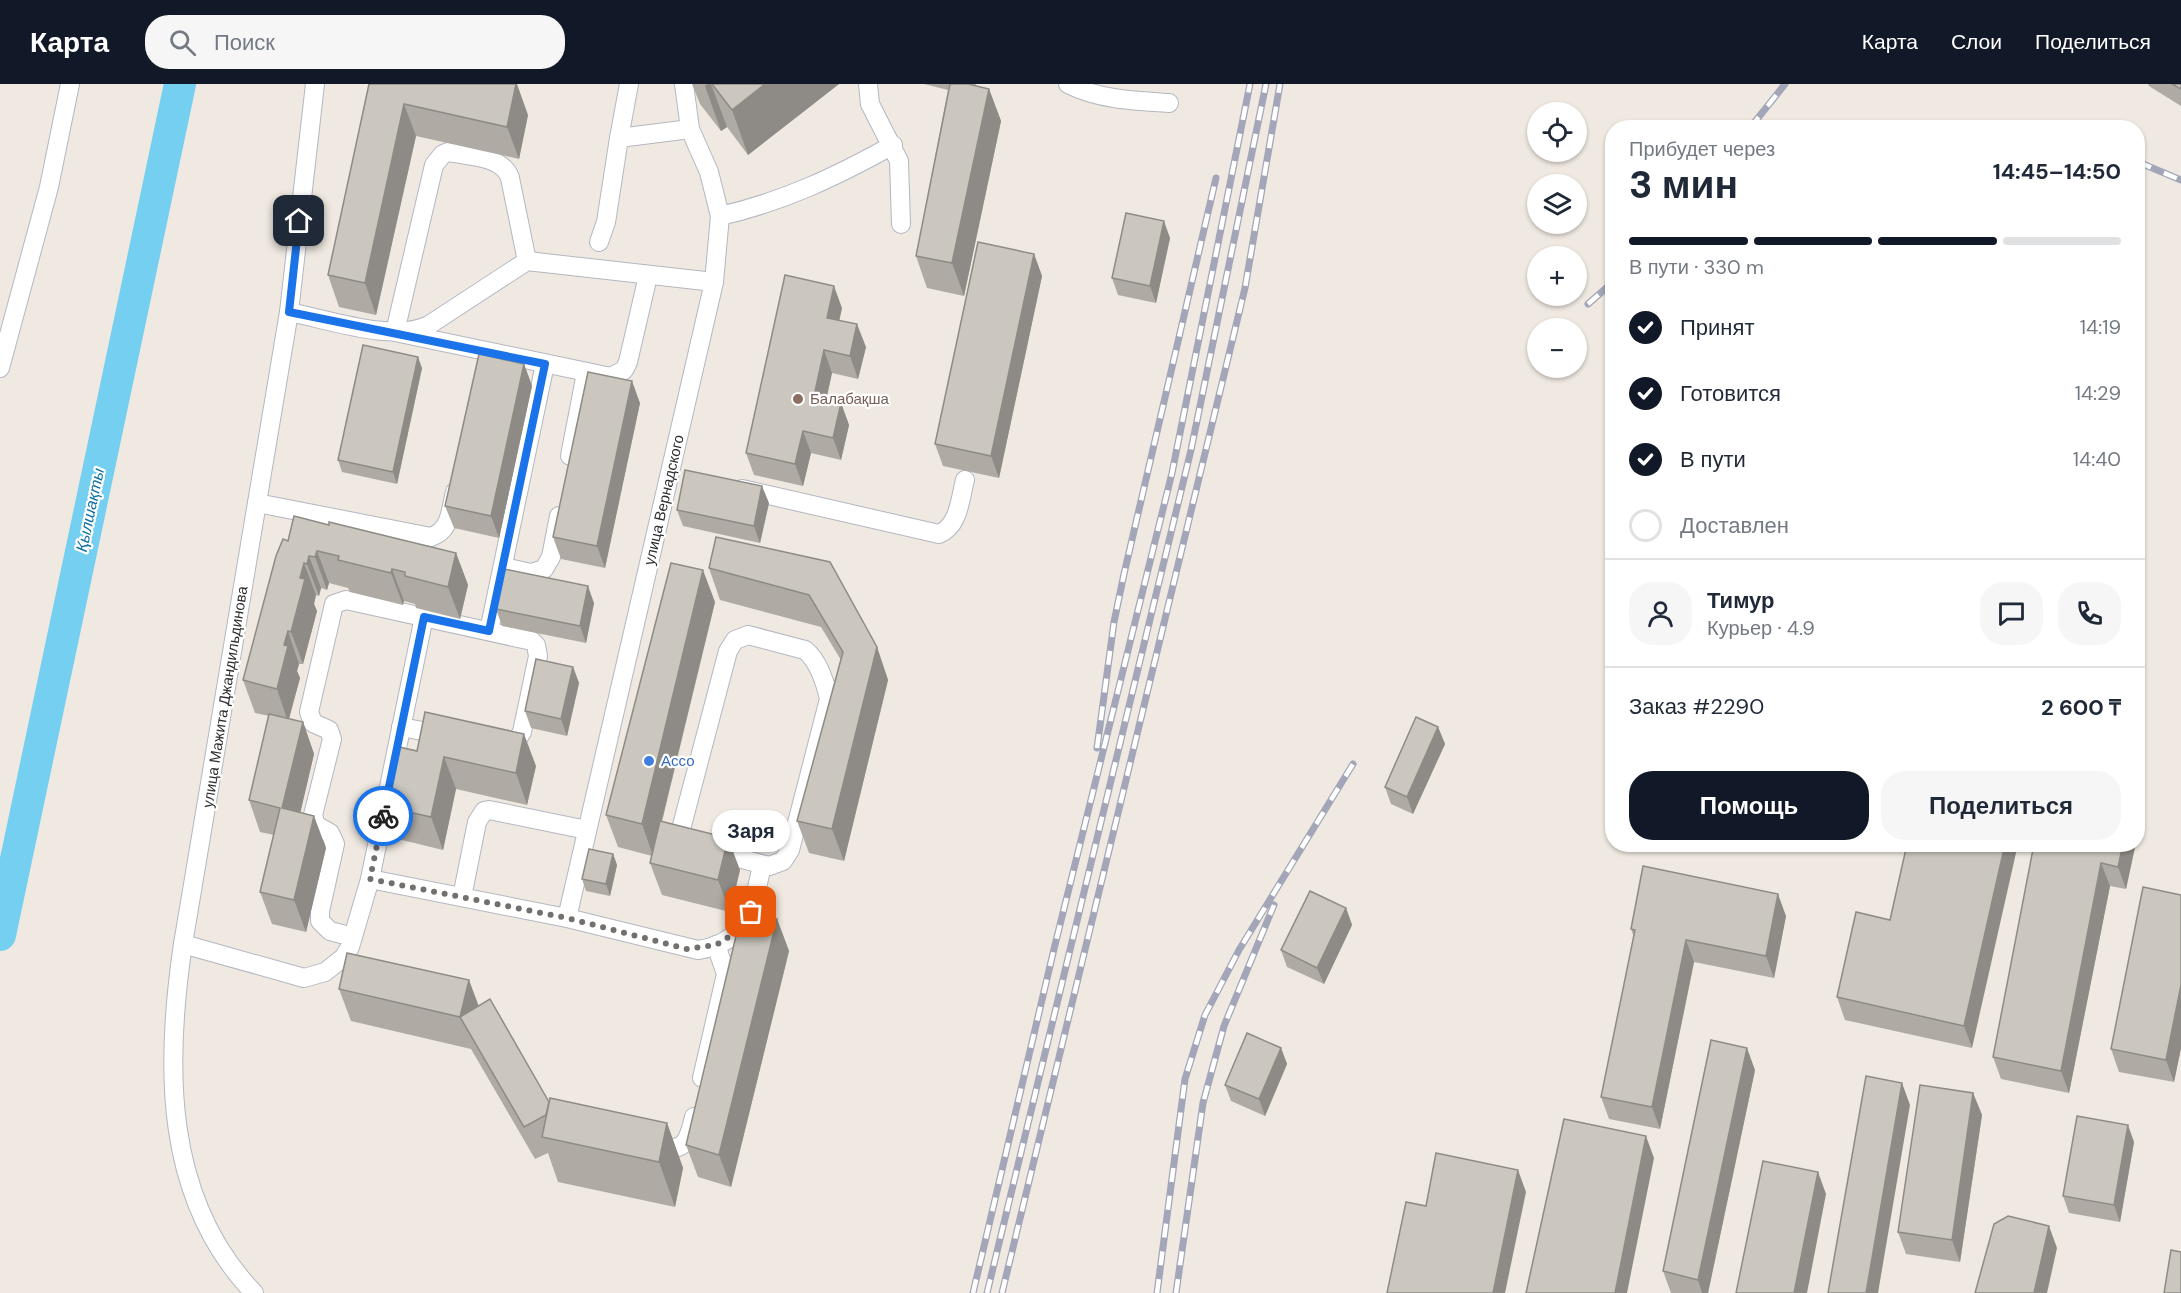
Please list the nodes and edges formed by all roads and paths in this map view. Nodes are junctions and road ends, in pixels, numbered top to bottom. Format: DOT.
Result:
graph roads {
  1 [pos="70,84"];
  2 [pos="315,84"];
  3 [pos="629,84"];
  4 [pos="868,84"];
  5 [pos="1068,84"];
  6 [pos="684,87"];
  7 [pos="1169,103"];
  8 [pos="690,129"];
  9 [pos="619,138"];
  10 [pos="893,145"];
  11 [pos="720,216"];
  12 [pos="901,224"];
  13 [pos="599,242"];
  14 [pos="527,261"];
  15 [pos="648,276"];
  16 [pos="714,282"];
  17 [pos="289,312"];
  18 [pos="396,332"];
  19 [pos="545,364"];
  20 [pos="0,368"];
  21 [pos="586,373"];
  22 [pos="670,472"];
  23 [pos="459,473"];
  24 [pos="567,477"];
  25 [pos="692,478"];
  26 [pos="965,480"];
  27 [pos="726,485"];
  28 [pos="562,500"];
  29 [pos="257,502"];
  30 [pos="503,567"];
  31 [pos="424,617"];
  32 [pos="489,631"];
  33 [pos="401,727"];
  34 [pos="467,740"];
  35 [pos="489,744"];
  36 [pos="588,830"];
  37 [pos="762,865"];
  38 [pos="370,879"];
  39 [pos="462,897"];
  40 [pos="567,918"];
  41 [pos="353,937"];
  42 [pos="183,944"];
  43 [pos="716,945"];
  44 [pos="633,1140"];
  45 [pos="254,1293"];
  1 -- 20 [label="street"];
  2 -- 17 [label="street, улица Мажита Джандильдинова"];
  3 -- 9 [label="street"];
  4 -- 10 [label="street"];
  5 -- 7 [label="street"];
  6 -- 8 [label="street, улица Вернадского"];
  8 -- 9 [label="street"];
  8 -- 11 [label="street, улица Вернадского"];
  9 -- 13 [label="street"];
  10 -- 11 [label="street"];
  10 -- 12 [label="street"];
  11 -- 16 [label="street, улица Вернадского"];
  14 -- 15 [label="street"];
  14 -- 18 [label="street"];
  14 -- 18 [label="street"];
  15 -- 16 [label="street"];
  15 -- 21 [label="street"];
  16 -- 22 [label="street, улица Вернадского"];
  17 -- 18 [label="street"];
  17 -- 29 [label="street, улица Мажита Джандильдинова"];
  18 -- 19 [label="street"];
  19 -- 21 [label="street"];
  19 -- 30 [label="street"];
  21 -- 24 [label="street"];
  22 -- 25 [label="street"];
  22 -- 36 [label="street, улица Вернадского"];
  23 -- 29 [label="street"];
  26 -- 27 [label="street"];
  28 -- 30 [label="street"];
  29 -- 42 [label="street, улица Мажита Джандильдинова"];
  30 -- 32 [label="street"];
  31 -- 32 [label="street"];
  31 -- 33 [label="street"];
  31 -- 41 [label="street"];
  32 -- 35 [label="street"];
  33 -- 34 [label="street"];
  33 -- 38 [label="street"];
  36 -- 39 [label="street"];
  36 -- 40 [label="street, улица Вернадского"];
  37 -- 37 [label="street"];
  37 -- 43 [label="street"];
  38 -- 39 [label="street"];
  38 -- 41 [label="street"];
  39 -- 40 [label="street"];
  40 -- 43 [label="street"];
  41 -- 42 [label="street"];
  42 -- 45 [label="street, улица Мажита Джандильдинова"];
  43 -- 44 [label="street"];
}
